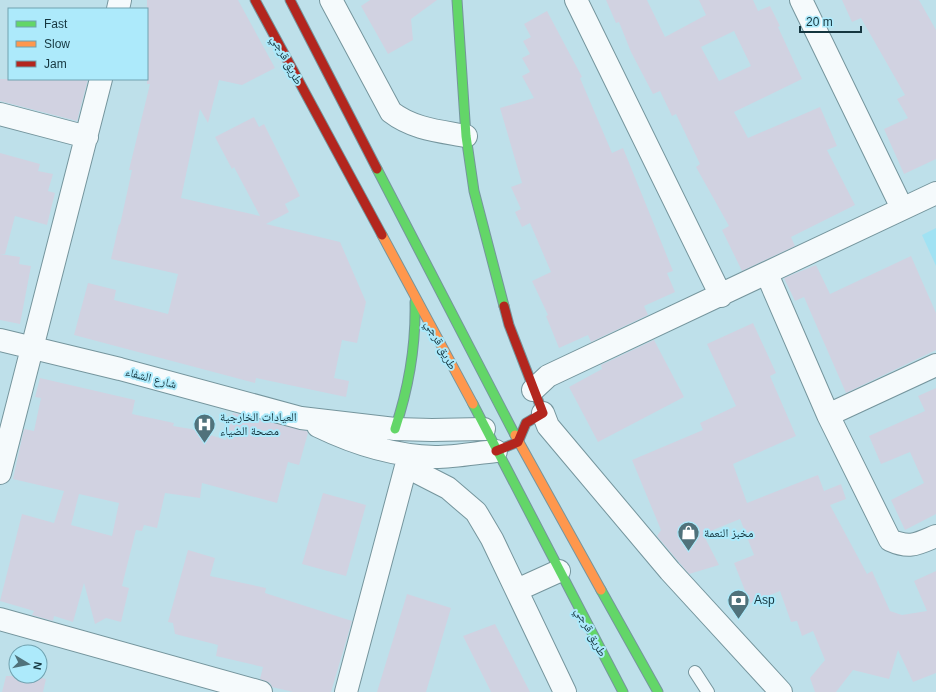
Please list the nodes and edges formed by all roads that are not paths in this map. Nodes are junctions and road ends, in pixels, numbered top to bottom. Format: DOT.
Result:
graph roads {
  1 [pos="255,0"];
  2 [pos="290,0"];
  3 [pos="331,0"];
  4 [pos="457,0"];
  5 [pos="576,0"];
  6 [pos="801,0"];
  7 [pos="101,80"];
  8 [pos="0,114"];
  9 [pos="466,136"];
  10 [pos="87,137"];
  11 [pos="936,193"];
  12 [pos="902,208"];
  13 [pos="767,274"];
  14 [pos="721,296"];
  15 [pos="415,297"];
  16 [pos="0,340"];
  17 [pos="32,349"];
  18 [pos="936,365"];
  19 [pos="533,390"];
  20 [pos="828,415"];
  21 [pos="301,418"];
  22 [pos="535,418"];
  23 [pos="495,424"];
  24 [pos="395,429"];
  25 [pos="518,442"];
  26 [pos="496,451"];
  27 [pos="408,461"];
  28 [pos="0,473"];
  29 [pos="936,536"];
  30 [pos="559,571"];
  31 [pos="517,590"];
  32 [pos="0,619"];
  33 [pos="695,672"];
  34 [pos="262,692"];
  35 [pos="346,692"];
  36 [pos="565,692"];
  37 [pos="623,692"];
  38 [pos="658,692"];
  39 [pos="708,692"];
  40 [pos="781,692"];
  1 -- 15 [label="main road, طريق قرجي"];
  2 -- 23 [label="main road, طريق قرجي"];
  3 -- 9 [label="street"];
  4 -- 9 [label="main road"];
  5 -- 14 [label="street"];
  6 -- 12 [label="street"];
  7 -- 10 [label="street"];
  8 -- 10 [label="street"];
  9 -- 19 [label="main road"];
  10 -- 17 [label="street"];
  11 -- 12 [label="street"];
  12 -- 13 [label="street"];
  13 -- 14 [label="street"];
  13 -- 20 [label="street"];
  14 -- 19 [label="street"];
  15 -- 23 [label="main road, طريق قرجي"];
  15 -- 24 [label="main road"];
  16 -- 17 [label="street, شارع الشفاء"];
  17 -- 21 [label="street, شارع الشفاء"];
  17 -- 28 [label="street"];
  18 -- 20 [label="street"];
  19 -- 22 [label="main road"];
  20 -- 29 [label="street"];
  21 -- 24 [label="street, شارع الشفاء"];
  21 -- 27 [label="street, شارع الشفاء"];
  22 -- 23 [label="main road"];
  22 -- 25 [label="main road"];
  22 -- 40 [label="street"];
  23 -- 24 [label="street, شارع الشفاء"];
  23 -- 25 [label="main road, طريق قرجي"];
  23 -- 26 [label="main road, طريق قرجي"];
  25 -- 26 [label="main road"];
  25 -- 38 [label="main road, طريق قرجي"];
  26 -- 27 [label="street, شارع الشفاء"];
  26 -- 30 [label="main road, طريق قرجي"];
  27 -- 31 [label="street"];
  27 -- 35 [label="street"];
  30 -- 31 [label="street"];
  30 -- 37 [label="main road, طريق قرجي"];
  31 -- 36 [label="street"];
  32 -- 34 [label="street"];
  33 -- 39 [label="lane"];
}
